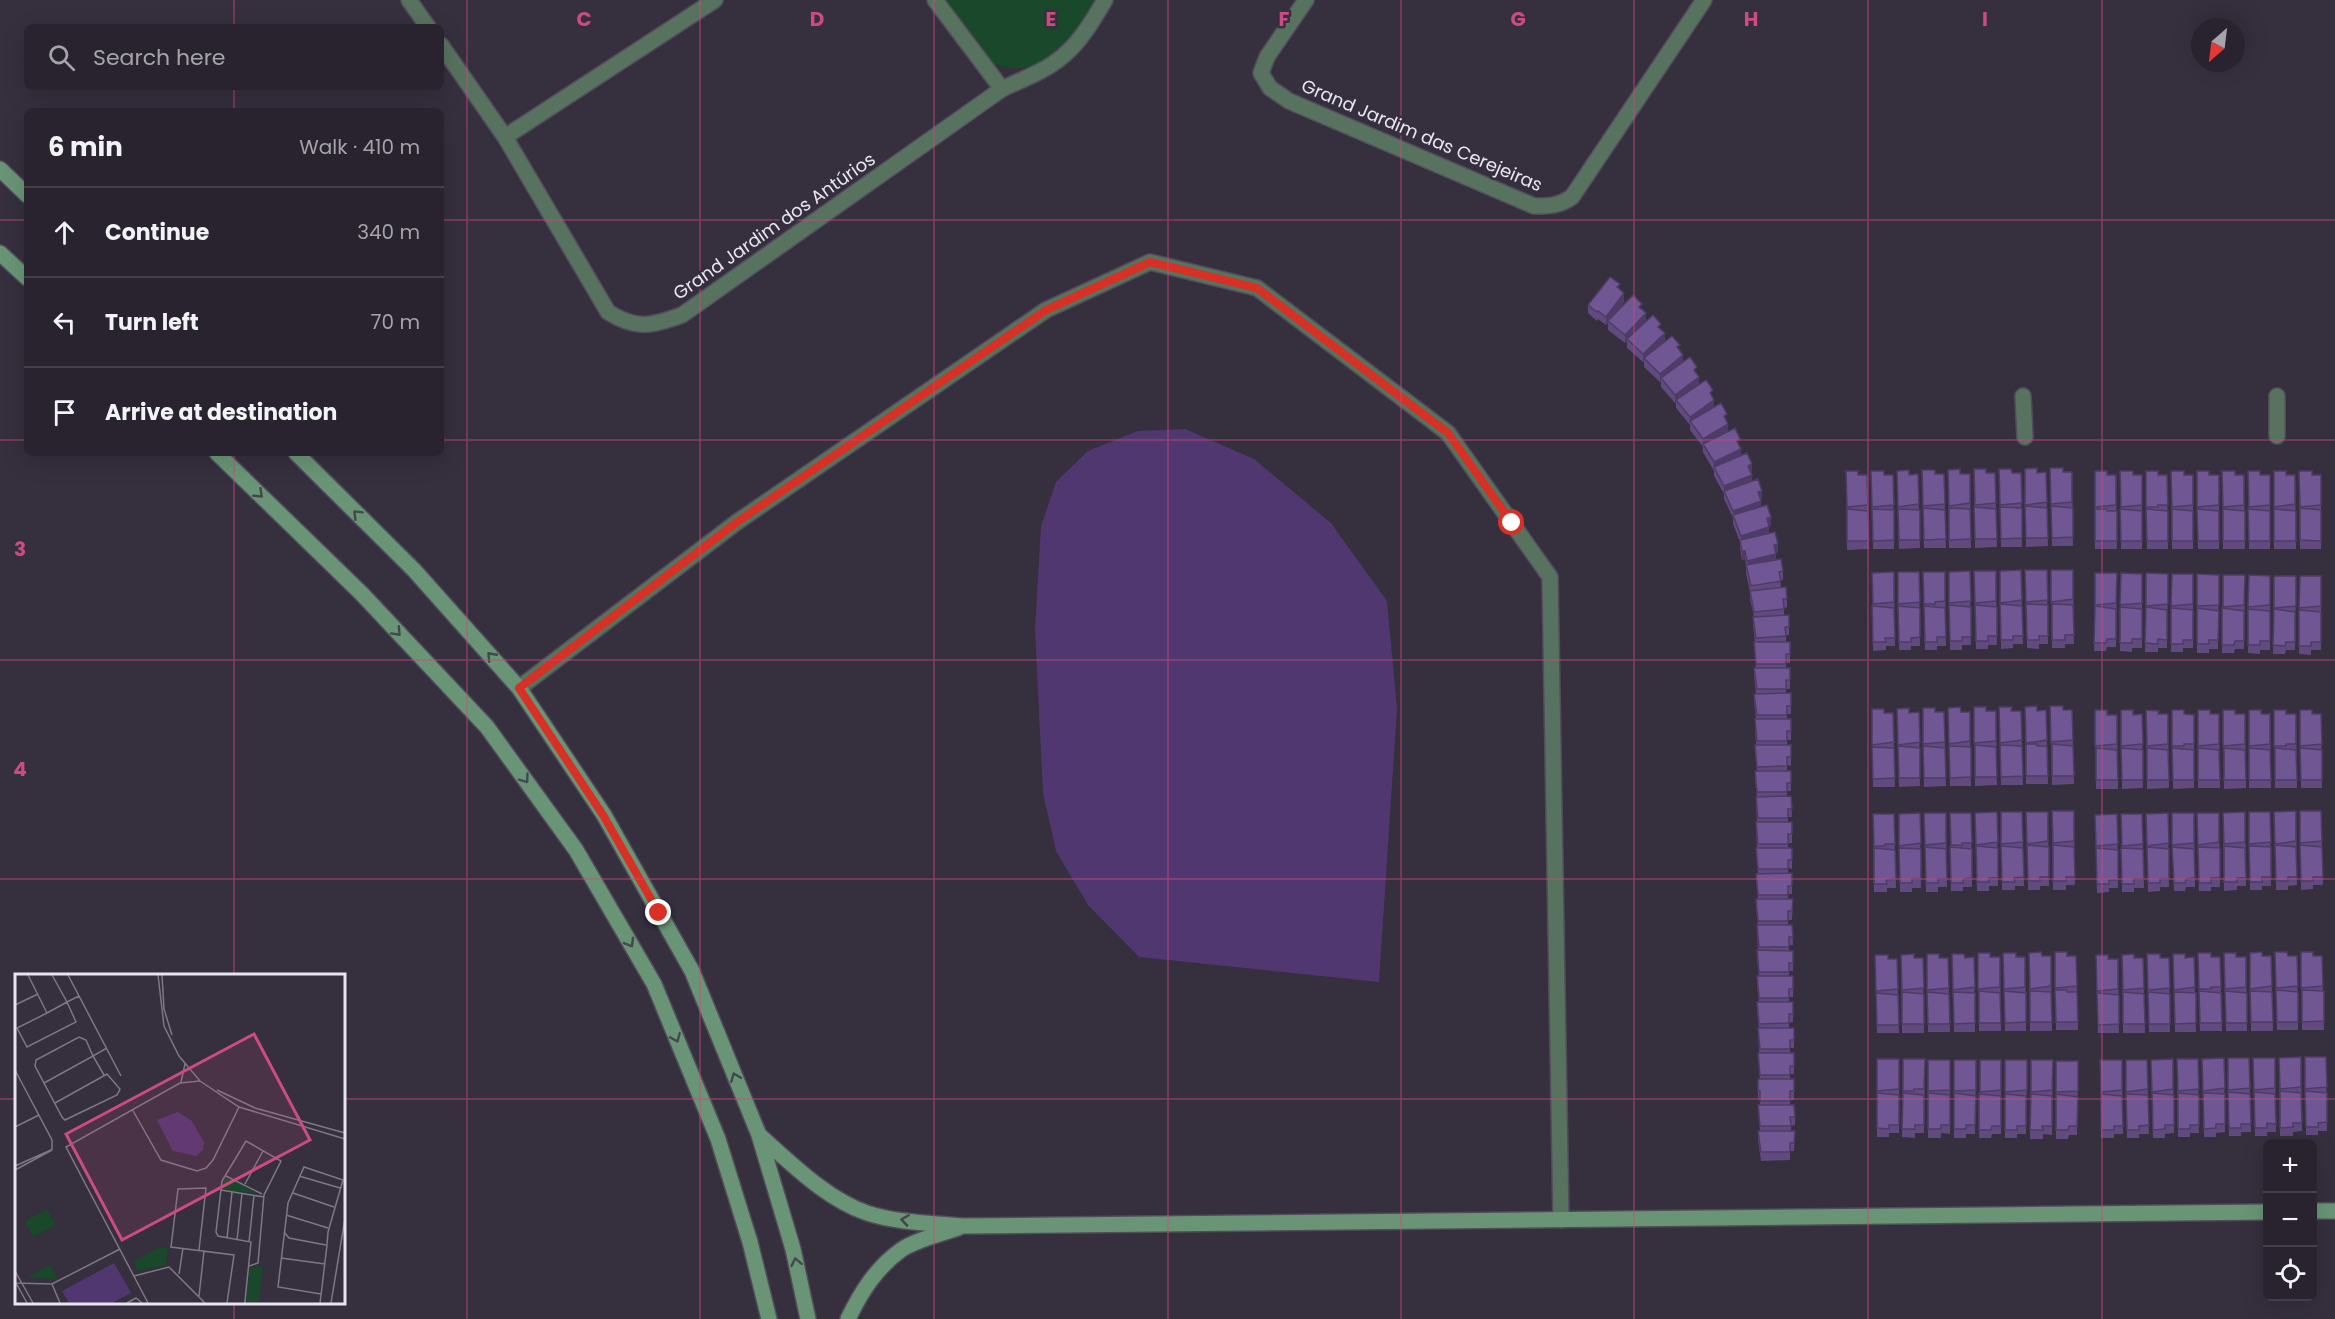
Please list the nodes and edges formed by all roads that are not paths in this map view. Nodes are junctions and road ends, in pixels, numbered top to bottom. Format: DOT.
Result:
graph roads {
  1 [pos="409,0"];
  2 [pos="715,0"];
  3 [pos="935,0"];
  4 [pos="1105,0"];
  5 [pos="1306,0"];
  6 [pos="1704,0"];
  7 [pos="426,24"];
  8 [pos="444,49"];
  9 [pos="1002,89"];
  10 [pos="505,137"];
  11 [pos="0,169"];
  12 [pos="24,192"];
  13 [pos="0,253"];
  14 [pos="24,275"];
  15 [pos="2023,396"];
  16 [pos="2277,396"];
  17 [pos="2277,436"];
  18 [pos="2025,437"];
  19 [pos="220,456"];
  20 [pos="299,456"];
  21 [pos="519,688"];
  22 [pos="759,1135"];
  23 [pos="2317,1211"];
  24 [pos="2335,1211"];
  25 [pos="2263,1212"];
  26 [pos="1561,1220"];
  27 [pos="963,1226"];
  28 [pos="770,1319"];
  29 [pos="807,1319"];
  30 [pos="848,1319"];
  1 -- 7 [label="street"];
  2 -- 10 [label="street"];
  3 -- 9 [label="street"];
  4 -- 9 [label="street, Grand Jardim dos Antúrios"];
  5 -- 6 [label="street, Grand Jardim das Cerejeiras"];
  8 -- 10 [label="street, Grand Jardim dos Antúrios"];
  9 -- 10 [label="street, Grand Jardim dos Antúrios"];
  11 -- 12 [label="main road"];
  13 -- 14 [label="main road"];
  15 -- 18 [label="street"];
  16 -- 17 [label="street"];
  19 -- 28 [label="main road, one-way"];
  21 -- 20 [label="main road, one-way"];
  22 -- 21 [label="main road, one-way"];
  21 -- 26 [label="street"];
  27 -- 22 [label="main road, one-way"];
  29 -- 22 [label="main road, one-way"];
  23 -- 24 [label="main road"];
  25 -- 26 [label="main road"];
  26 -- 27 [label="main road"];
  27 -- 30 [label="main road"];
}
